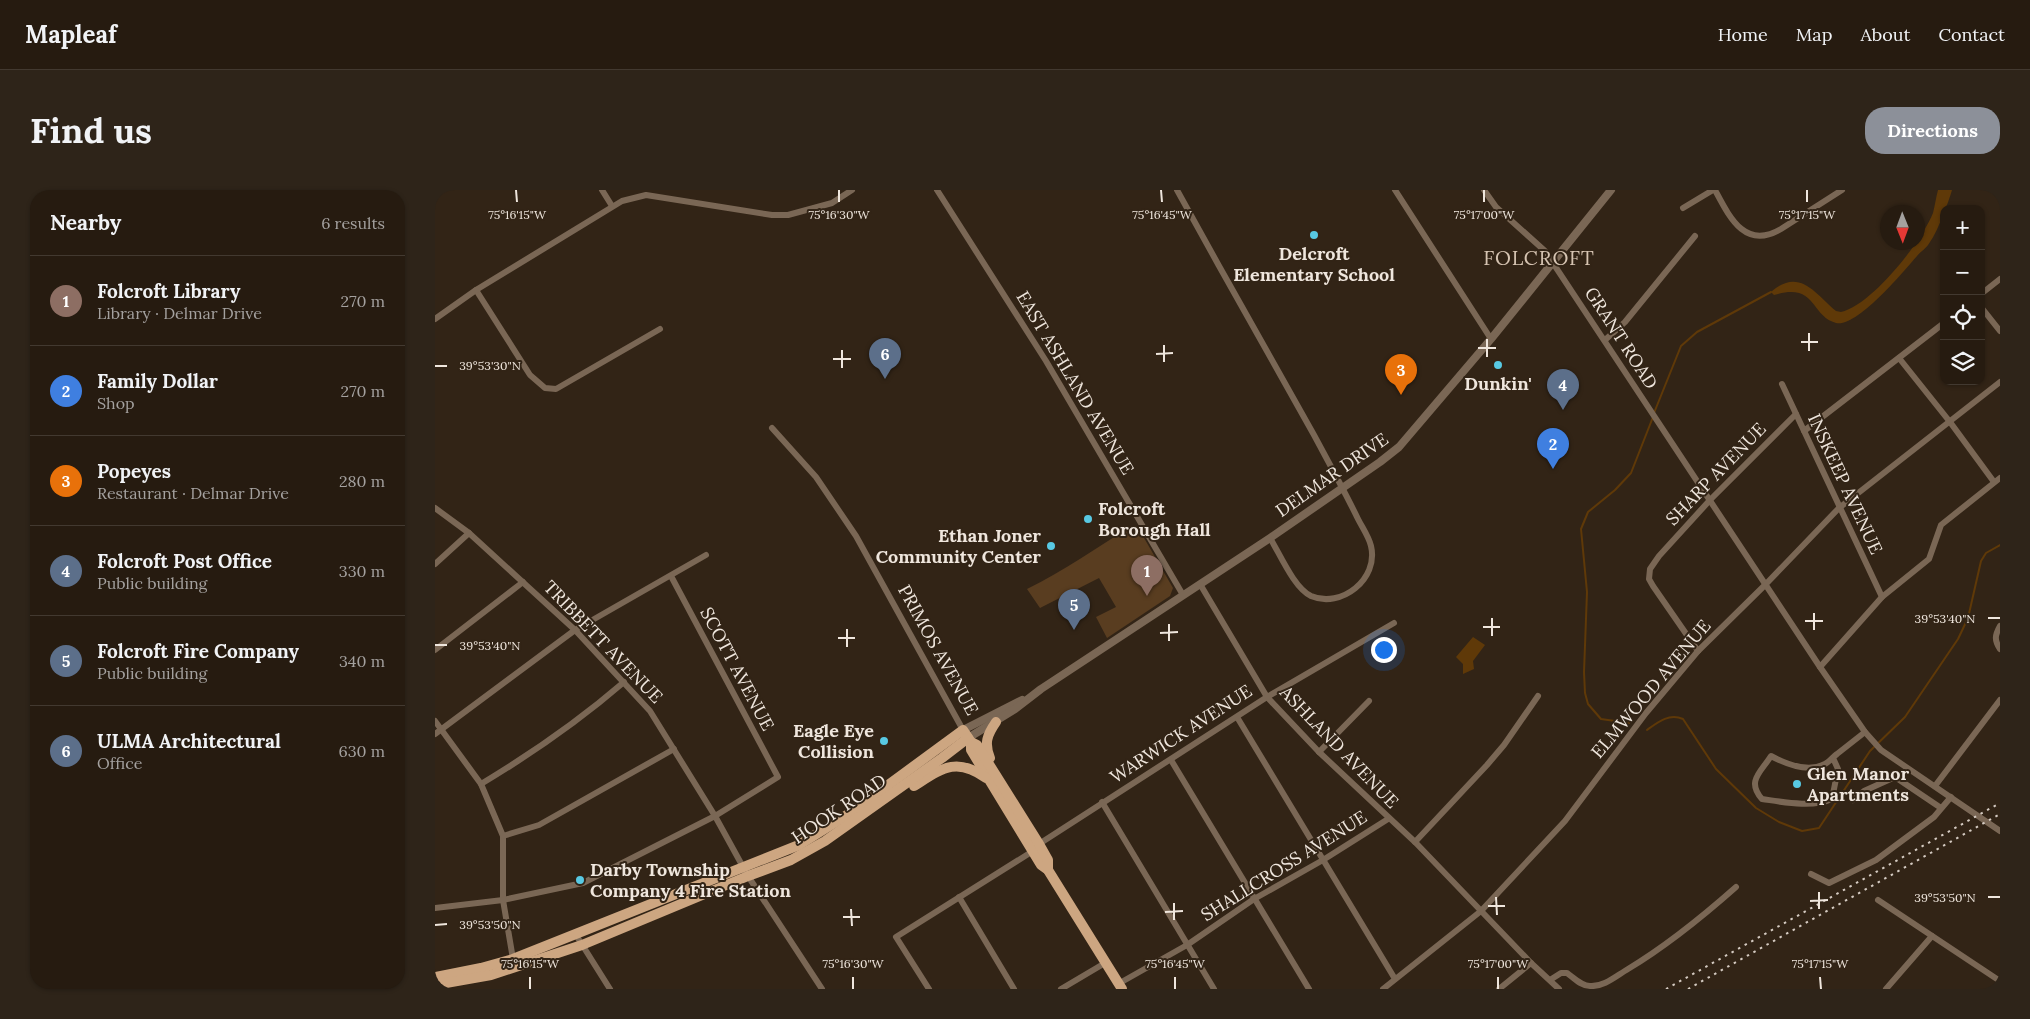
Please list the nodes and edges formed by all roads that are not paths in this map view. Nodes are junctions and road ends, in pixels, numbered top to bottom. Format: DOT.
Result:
graph roads {
  1 [pos="602,190"];
  2 [pos="852,190"];
  3 [pos="937,190"];
  4 [pos="1177,190"];
  5 [pos="1395,190"];
  6 [pos="1483,190"];
  7 [pos="1611,190"];
  8 [pos="1714,190"];
  9 [pos="1842,190"];
  10 [pos="612,206"];
  11 [pos="1683,208"];
  12 [pos="1695,236"];
  13 [pos="1553,262"];
  14 [pos="2000,279"];
  15 [pos="476,290"];
  16 [pos="1985,291"];
  17 [pos="1985,312"];
  18 [pos="435,320"];
  19 [pos="1940,326"];
  20 [pos="660,330"];
  21 [pos="2000,331"];
  22 [pos="1491,339"];
  23 [pos="1605,340"];
  24 [pos="1899,358"];
  25 [pos="2000,382"];
  26 [pos="1783,384"];
  27 [pos="1796,414"];
  28 [pos="1950,422"];
  29 [pos="772,428"];
  30 [pos="1804,431"];
  31 [pos="1997,480"];
  32 [pos="1343,488"];
  33 [pos="1711,500"];
  34 [pos="435,508"];
  35 [pos="1839,508"];
  36 [pos="469,533"];
  37 [pos="1270,538"];
  38 [pos="707,555"];
  39 [pos="435,564"];
  40 [pos="671,576"];
  41 [pos="523,582"];
  42 [pos="1200,584"];
  43 [pos="1765,585"];
  44 [pos="1183,595"];
  45 [pos="1882,597"];
  46 [pos="1394,622"];
  47 [pos="2000,626"];
  48 [pos="575,630"];
  49 [pos="2000,649"];
  50 [pos="435,650"];
  51 [pos="1698,651"];
  52 [pos="1820,667"];
  53 [pos="624,682"];
  54 [pos="1030,696"];
  55 [pos="1538,696"];
  56 [pos="1267,697"];
  57 [pos="2000,700"];
  58 [pos="1369,701"];
  59 [pos="1237,717"];
  60 [pos="435,721"];
  61 [pos="996,722"];
  62 [pos="441,729"];
  63 [pos="435,734"];
  64 [pos="1867,735"];
  65 [pos="967,737"];
  66 [pos="675,749"];
  67 [pos="1319,752"];
  68 [pos="1833,758"];
  69 [pos="1171,760"];
  70 [pos="994,780"];
  71 [pos="481,784"];
  72 [pos="1935,786"];
  73 [pos="888,797"];
  74 [pos="1951,797"];
  75 [pos="1853,800"];
  76 [pos="1102,802"];
  77 [pos="1941,808"];
  78 [pos="715,816"];
  79 [pos="1388,818"];
  80 [pos="2000,831"];
  81 [pos="503,836"];
  82 [pos="1415,842"];
  83 [pos="1036,847"];
  84 [pos="1323,860"];
  85 [pos="746,871"];
  86 [pos="1811,874"];
  87 [pos="1736,887"];
  88 [pos="959,897"];
  89 [pos="1254,899"];
  90 [pos="503,900"];
  91 [pos="1878,900"];
  92 [pos="435,908"];
  93 [pos="1481,911"];
  94 [pos="576,935"];
  95 [pos="1932,936"];
  96 [pos="582,945"];
  97 [pos="1187,945"];
  98 [pos="513,959"];
  99 [pos="1105,963"];
  100 [pos="1531,963"];
  101 [pos="435,977"];
  102 [pos="1395,979"];
  103 [pos="1550,980"];
  104 [pos="2000,981"];
  105 [pos="435,985"];
  106 [pos="1120,986"];
  107 [pos="610,989"];
  108 [pos="822,989"];
  109 [pos="929,989"];
  110 [pos="1014,989"];
  111 [pos="1061,989"];
  112 [pos="1214,989"];
  113 [pos="1309,989"];
  114 [pos="1383,989"];
  115 [pos="1499,989"];
  116 [pos="1559,989"];
  117 [pos="1886,989"];
  1 -- 10 [label="street"];
  2 -- 10 [label="street"];
  3 -- 44 [label="street, EAST ASHLAND AVENUE"];
  4 -- 32 [label="street"];
  5 -- 22 [label="street"];
  6 -- 13 [label="street, GRANT ROAD"];
  7 -- 13 [label="street, DELMAR DRIVE"];
  8 -- 9 [label="street"];
  8 -- 11 [label="street"];
  10 -- 15 [label="street"];
  12 -- 23 [label="street"];
  13 -- 22 [label="street, DELMAR DRIVE"];
  13 -- 23 [label="street, GRANT ROAD"];
  14 -- 16 [label="street"];
  15 -- 18 [label="street"];
  15 -- 20 [label="street"];
  17 -- 21 [label="street"];
  19 -- 24 [label="street"];
  22 -- 32 [label="street, DELMAR DRIVE"];
  23 -- 33 [label="street, GRANT ROAD"];
  24 -- 28 [label="street"];
  24 -- 30 [label="street"];
  25 -- 28 [label="street, ELMWOOD AVENUE"];
  26 -- 27 [label="street, INSKEEP AVENUE"];
  27 -- 30 [label="street, INSKEEP AVENUE"];
  27 -- 33 [label="street, SHARP AVENUE"];
  28 -- 31 [label="street"];
  28 -- 35 [label="street, ELMWOOD AVENUE"];
  29 -- 65 [label="street, PRIMOS AVENUE"];
  30 -- 35 [label="street, INSKEEP AVENUE"];
  31 -- 45 [label="street"];
  32 -- 37 [label="street, DELMAR DRIVE"];
  32 -- 37 [label="street"];
  33 -- 43 [label="street, GRANT ROAD"];
  33 -- 51 [label="street, SHARP AVENUE"];
  34 -- 36 [label="street, TRIBBETT AVENUE"];
  35 -- 43 [label="street, ELMWOOD AVENUE"];
  35 -- 45 [label="street, INSKEEP AVENUE"];
  36 -- 39 [label="street"];
  36 -- 41 [label="street, TRIBBETT AVENUE"];
  37 -- 42 [label="street, DELMAR DRIVE"];
  38 -- 40 [label="street"];
  40 -- 48 [label="street"];
  40 -- 78 [label="street, SCOTT AVENUE"];
  41 -- 48 [label="street, TRIBBETT AVENUE"];
  41 -- 50 [label="street"];
  42 -- 44 [label="street, DELMAR DRIVE"];
  42 -- 56 [label="street, ASHLAND AVENUE"];
  43 -- 51 [label="street, ELMWOOD AVENUE"];
  43 -- 52 [label="street, GRANT ROAD"];
  44 -- 54 [label="street, DELMAR DRIVE"];
  45 -- 52 [label="street"];
  46 -- 56 [label="street, WARWICK AVENUE"];
  47 -- 49 [label="street"];
  48 -- 53 [label="street, TRIBBETT AVENUE"];
  48 -- 62 [label="street"];
  51 -- 93 [label="street, ELMWOOD AVENUE"];
  52 -- 64 [label="street, GRANT ROAD"];
  53 -- 66 [label="street, TRIBBETT AVENUE"];
  53 -- 71 [label="street"];
  54 -- 61 [label="street, DELMAR DRIVE"];
  54 -- 65 [label="street, DELMAR DRIVE"];
  55 -- 82 [label="street"];
  56 -- 59 [label="street, WARWICK AVENUE"];
  56 -- 67 [label="street, ASHLAND AVENUE"];
  57 -- 72 [label="street"];
  58 -- 67 [label="street"];
  59 -- 69 [label="street, WARWICK AVENUE"];
  59 -- 84 [label="street"];
  60 -- 62 [label="street"];
  61 -- 65 [label="street, DELMAR DRIVE"];
  61 -- 70 [label="main road"];
  62 -- 63 [label="street"];
  62 -- 71 [label="street"];
  64 -- 68 [label="street"];
  64 -- 72 [label="street, GRANT ROAD"];
  65 -- 70 [label="main road, PRIMOS AVENUE"];
  65 -- 73 [label="main road, HOOK ROAD"];
  65 -- 85 [label="main road, HOOK ROAD"];
  66 -- 78 [label="street, TRIBBETT AVENUE"];
  66 -- 81 [label="street"];
  67 -- 79 [label="street, ASHLAND AVENUE"];
  68 -- 68 [label="street"];
  69 -- 76 [label="street, WARWICK AVENUE"];
  69 -- 89 [label="street"];
  70 -- 73 [label="main road"];
  70 -- 83 [label="main road, PRIMOS AVENUE"];
  71 -- 81 [label="street"];
  72 -- 74 [label="street, GRANT ROAD"];
  73 -- 85 [label="main road, HOOK ROAD"];
  74 -- 77 [label="street"];
  74 -- 80 [label="street, GRANT ROAD"];
  75 -- 77 [label="street"];
  76 -- 83 [label="street, WARWICK AVENUE"];
  76 -- 97 [label="street"];
  77 -- 86 [label="street"];
  78 -- 85 [label="street, TRIBBETT AVENUE"];
  78 -- 90 [label="street"];
  79 -- 82 [label="street, ASHLAND AVENUE"];
  79 -- 84 [label="street, SHALLCROSS AVENUE"];
  81 -- 90 [label="street"];
  82 -- 93 [label="street, ASHLAND AVENUE"];
  83 -- 88 [label="street, WARWICK AVENUE"];
  83 -- 99 [label="main road, PRIMOS AVENUE"];
  84 -- 89 [label="street, SHALLCROSS AVENUE"];
  84 -- 102 [label="street"];
  85 -- 94 [label="main road, HOOK ROAD"];
  85 -- 96 [label="main road, HOOK ROAD"];
  85 -- 108 [label="street, TRIBBETT AVENUE"];
  87 -- 103 [label="street"];
  88 -- 109 [label="street, WARWICK AVENUE"];
  88 -- 110 [label="street"];
  89 -- 97 [label="street, SHALLCROSS AVENUE"];
  89 -- 113 [label="street"];
  90 -- 92 [label="street"];
  90 -- 98 [label="street"];
  91 -- 95 [label="street"];
  93 -- 100 [label="street"];
  93 -- 102 [label="street, ELMWOOD AVENUE"];
  94 -- 96 [label="street"];
  94 -- 98 [label="main road, HOOK ROAD"];
  95 -- 104 [label="street"];
  95 -- 117 [label="street"];
  96 -- 105 [label="main road, HOOK ROAD"];
  96 -- 107 [label="street"];
  97 -- 106 [label="street, SHALLCROSS AVENUE"];
  97 -- 112 [label="street"];
  98 -- 101 [label="main road, HOOK ROAD"];
  99 -- 106 [label="main road, PRIMOS AVENUE"];
  99 -- 111 [label="street"];
  100 -- 103 [label="street"];
  100 -- 115 [label="street"];
  102 -- 114 [label="street, ELMWOOD AVENUE"];
  103 -- 116 [label="street"];
}
